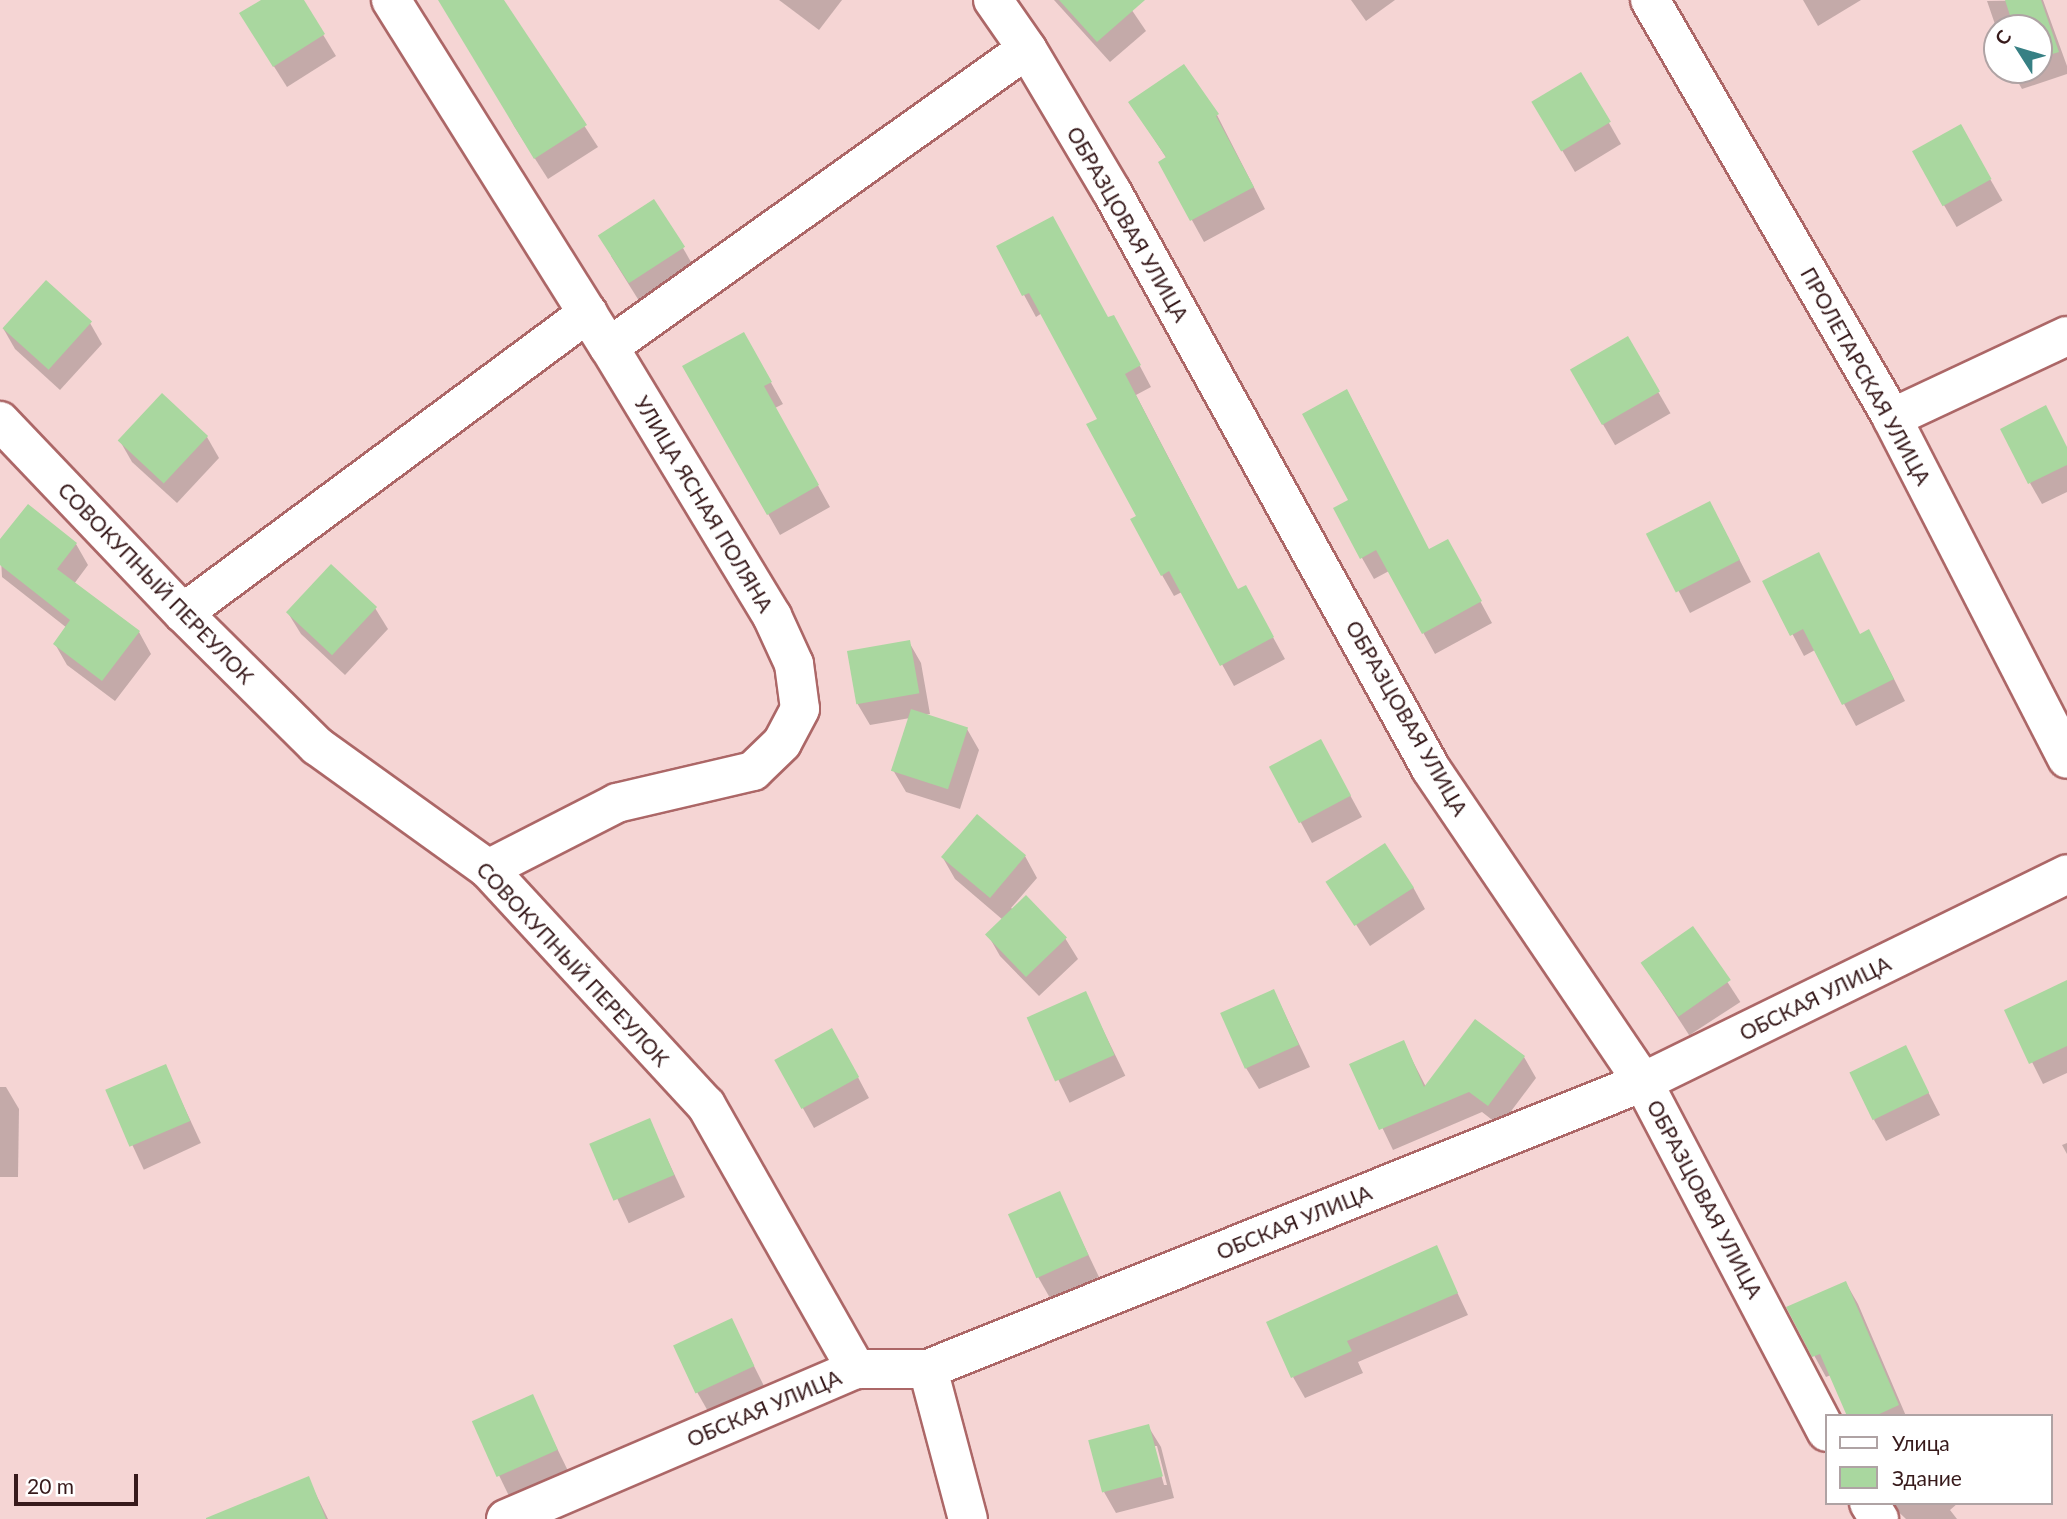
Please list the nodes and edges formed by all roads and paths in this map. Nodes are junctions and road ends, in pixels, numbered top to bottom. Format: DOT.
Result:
graph roads {
  1 [pos="391,0"];
  2 [pos="993,0"];
  3 [pos="1650,0"];
  4 [pos="1027,49"];
  5 [pos="588,313"];
  6 [pos="2067,336"];
  7 [pos="609,346"];
  8 [pos="1892,418"];
  9 [pos="0,421"];
  10 [pos="183,613"];
  11 [pos="2067,759"];
  12 [pos="488,869"];
  13 [pos="2067,874"];
  14 [pos="1643,1082"];
  15 [pos="856,1369"];
  16 [pos="928,1369"];
  17 [pos="1826,1430"];
  18 [pos="506,1519"];
  19 [pos="968,1519"];
  1 -- 5 [label="street, УЛИЦА ЯСНАЯ ПОЛЯНА"];
  2 -- 4 [label="street, ОБРАЗЦОВАЯ УЛИЦА"];
  3 -- 8 [label="street, ПРОЛЕТАРСКАЯ УЛИЦА"];
  4 -- 7 [label="street"];
  4 -- 14 [label="street, ОБРАЗЦОВАЯ УЛИЦА"];
  5 -- 7 [label="street, УЛИЦА ЯСНАЯ ПОЛЯНА"];
  5 -- 10 [label="street"];
  6 -- 8 [label="street"];
  7 -- 12 [label="street, УЛИЦА ЯСНАЯ ПОЛЯНА"];
  8 -- 11 [label="street, ПРОЛЕТАРСКАЯ УЛИЦА"];
  9 -- 10 [label="street, СОВОКУПНЫЙ ПЕРЕУЛОК"];
  10 -- 12 [label="street, СОВОКУПНЫЙ ПЕРЕУЛОК"];
  12 -- 15 [label="street, СОВОКУПНЫЙ ПЕРЕУЛОК"];
  13 -- 14 [label="street, ОБСКАЯ УЛИЦА"];
  14 -- 16 [label="street, ОБСКАЯ УЛИЦА"];
  14 -- 17 [label="street, ОБРАЗЦОВАЯ УЛИЦА"];
  15 -- 16 [label="street, ОБСКАЯ УЛИЦА"];
  15 -- 18 [label="street, ОБСКАЯ УЛИЦА"];
  16 -- 19 [label="street"];
}
